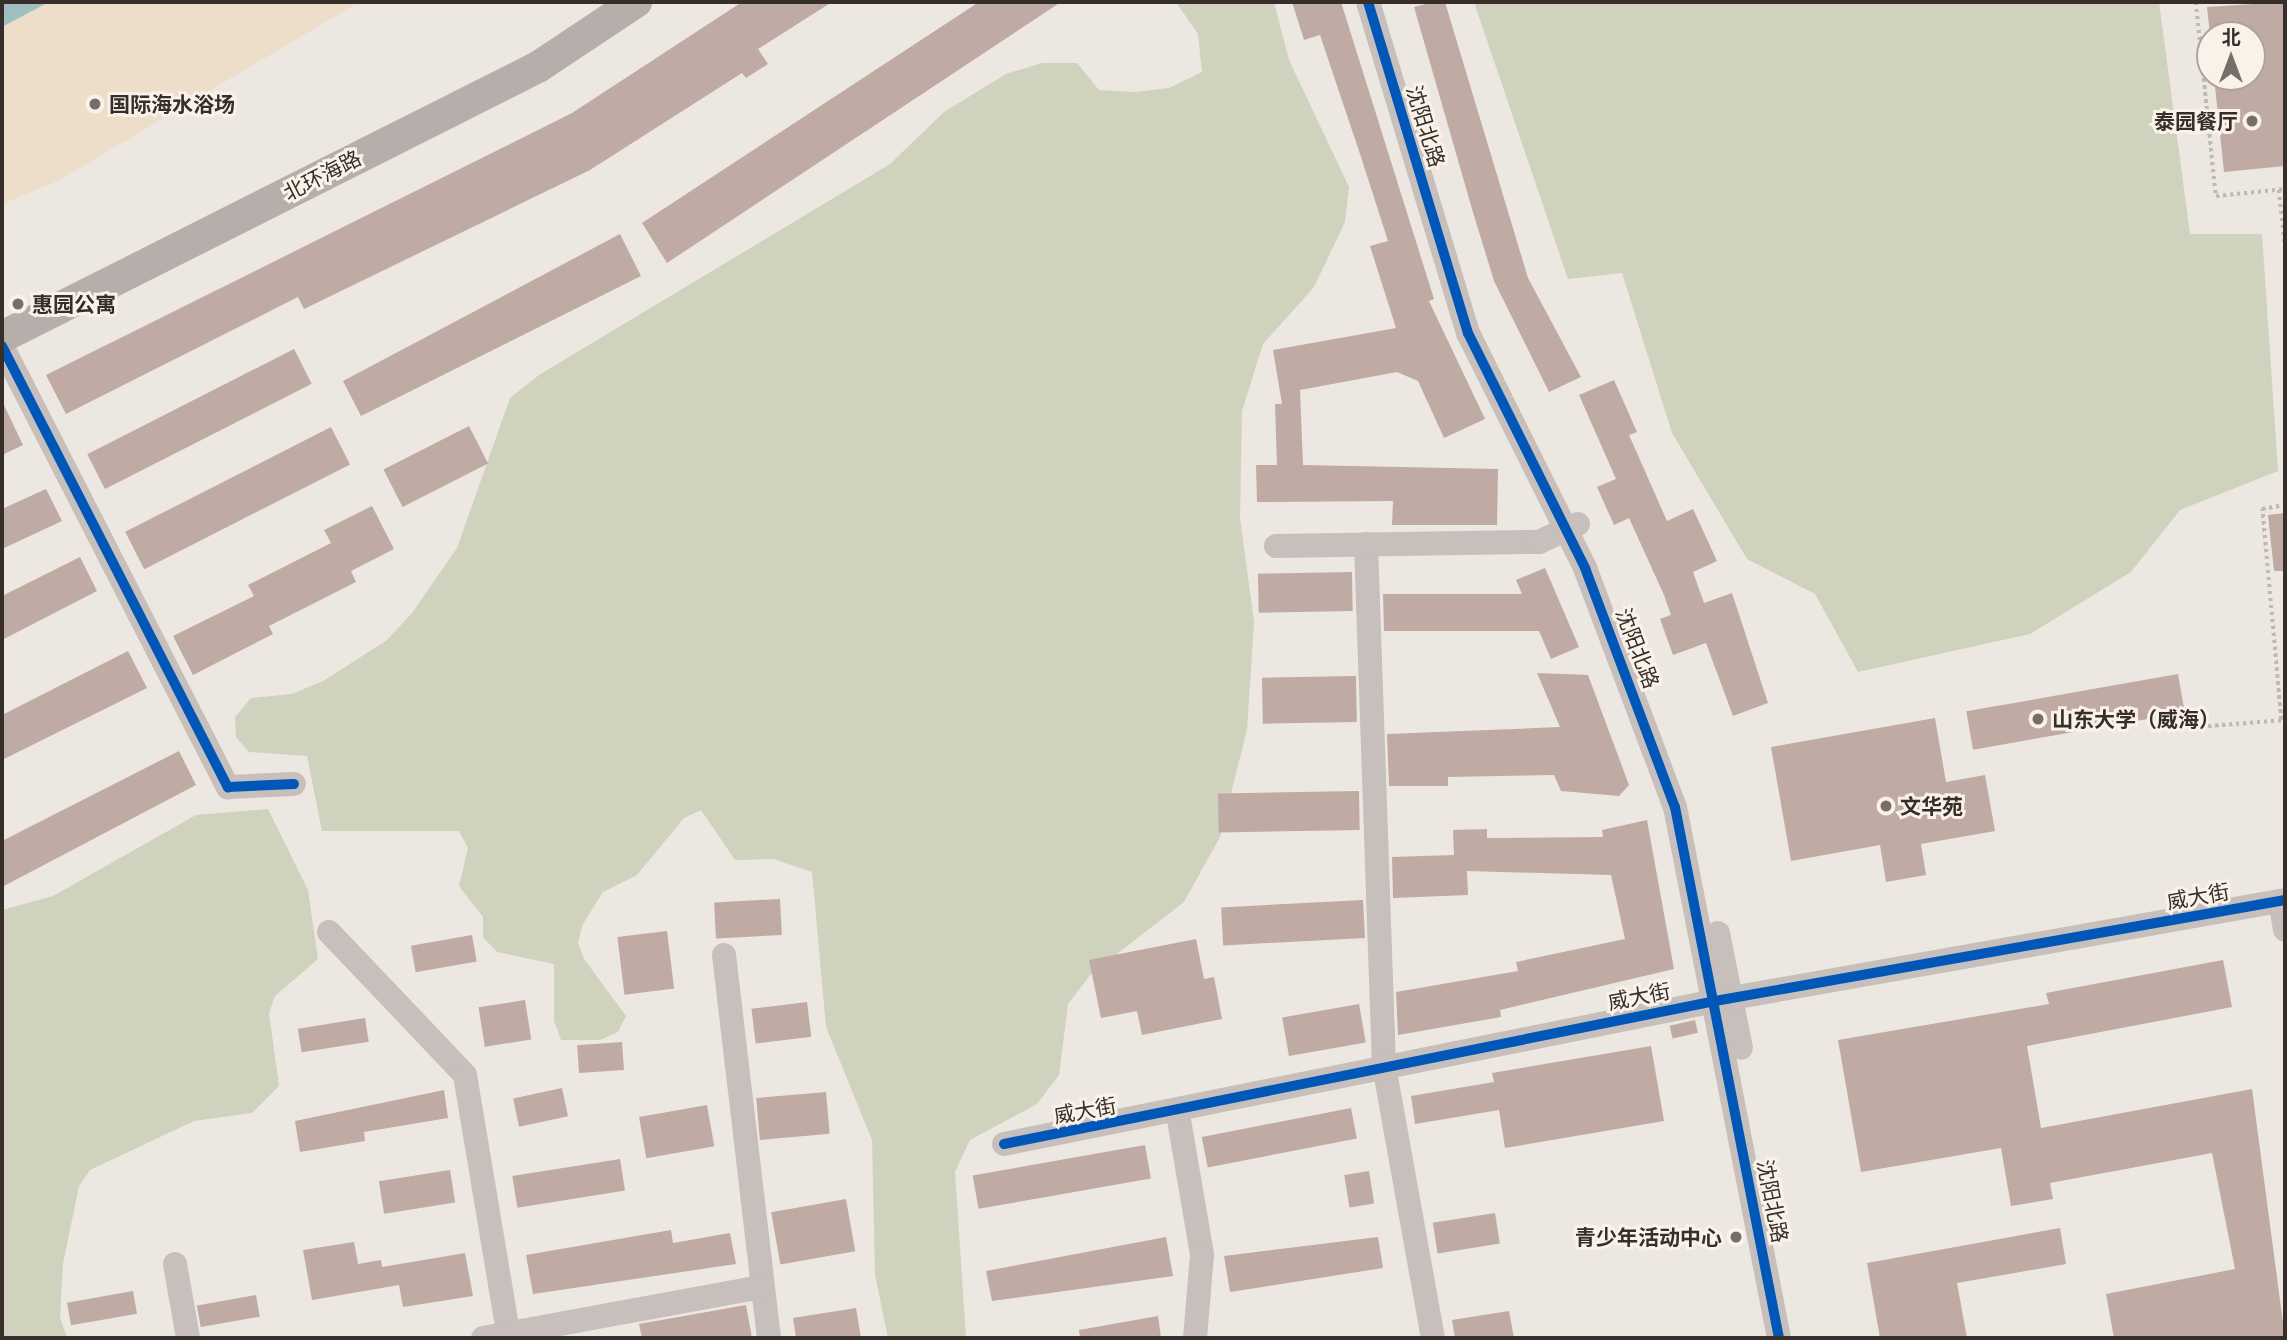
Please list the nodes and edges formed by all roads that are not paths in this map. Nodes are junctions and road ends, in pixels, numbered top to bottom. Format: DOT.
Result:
graph roads {
  1 [pos="636,2"];
  2 [pos="1368,2"];
  3 [pos="1384,2"];
  4 [pos="2,337"];
  5 [pos="2,346"];
  6 [pos="1572,527"];
  7 [pos="1366,544"];
  8 [pos="1276,546"];
  9 [pos="294,784"];
  10 [pos="2283,900"];
  11 [pos="2285,930"];
  12 [pos="329,932"];
  13 [pos="724,955"];
  14 [pos="1724,999"];
  15 [pos="1384,1066"];
  16 [pos="1178,1114"];
  17 [pos="1004,1144"];
  18 [pos="175,1264"];
  19 [pos="760,1287"];
  20 [pos="509,1336"];
  21 [pos="188,1338"];
  22 [pos="483,1338"];
  23 [pos="769,1338"];
  24 [pos="1195,1338"];
  25 [pos="1433,1338"];
  26 [pos="1779,1338"];
  27 [pos="1793,1338"];
  1 -- 4 [label="main road, 北环海路"];
  2 -- 6 [label="street, 沈阳北路"];
  3 -- 6 [label="street, 沈阳北路"];
  5 -- 9 [label="street"];
  6 -- 7 [label="street"];
  6 -- 14 [label="street, 沈阳北路"];
  7 -- 8 [label="street"];
  7 -- 15 [label="street"];
  10 -- 11 [label="street"];
  10 -- 14 [label="street, 威大街"];
  12 -- 20 [label="street"];
  13 -- 19 [label="street"];
  14 -- 15 [label="street, 威大街"];
  14 -- 26 [label="street, 沈阳北路"];
  14 -- 27 [label="street, 沈阳北路"];
  15 -- 16 [label="street, 威大街"];
  15 -- 25 [label="street"];
  16 -- 17 [label="street, 威大街"];
  16 -- 24 [label="street"];
  18 -- 21 [label="street"];
  19 -- 20 [label="street"];
  19 -- 23 [label="street"];
  20 -- 22 [label="street"];
}
